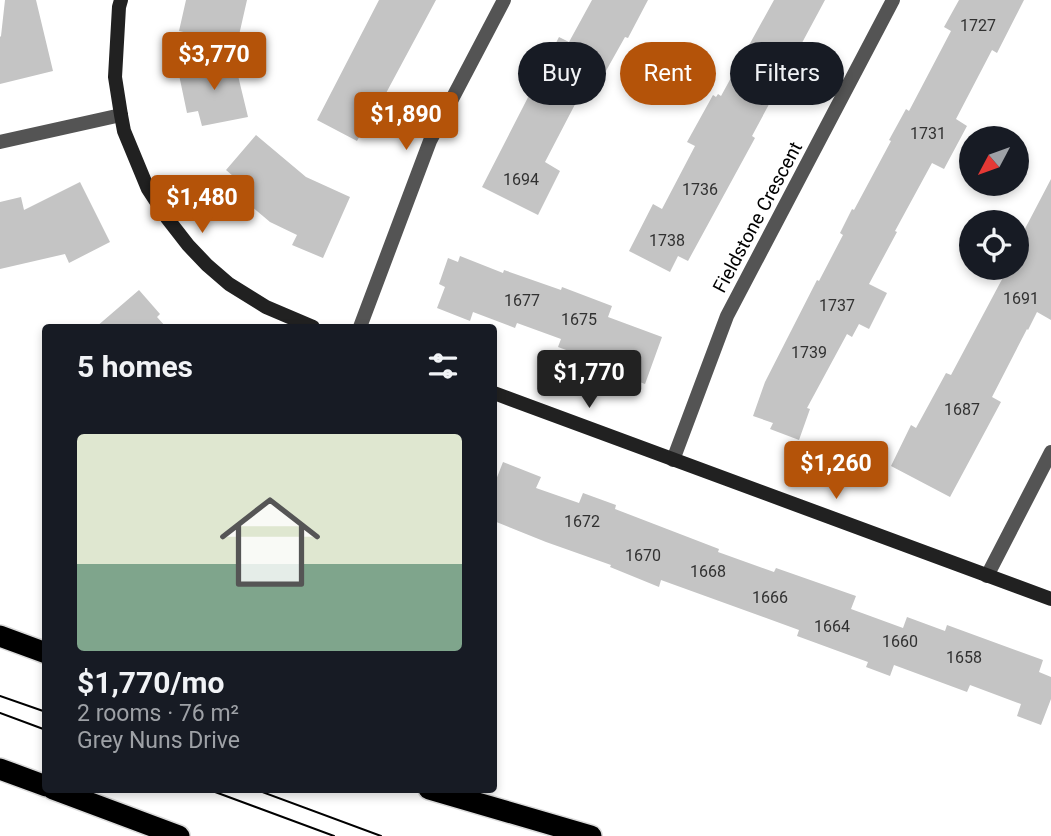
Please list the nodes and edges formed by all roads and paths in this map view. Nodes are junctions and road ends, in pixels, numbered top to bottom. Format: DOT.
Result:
graph roads {
  1 [pos="121,0"];
  2 [pos="504,0"];
  3 [pos="893,0"];
  4 [pos="121,115"];
  5 [pos="0,142"];
  6 [pos="306,324"];
  7 [pos="361,324"];
  8 [pos="497,394"];
  9 [pos="1051,452"];
  10 [pos="673,460"];
  11 [pos="987,576"];
  12 [pos="1051,599"];
  13 [pos="0,636"];
  14 [pos="42,652"];
  15 [pos="0,769"];
  16 [pos="42,785"];
  17 [pos="64,793"];
  18 [pos="431,793"];
  19 [pos="443,793"];
  20 [pos="179,836"];
  21 [pos="549,836"];
  22 [pos="592,836"];
  1 -- 4 [label="street"];
  2 -- 7 [label="street"];
  3 -- 10 [label="street, Fieldstone Crescent"];
  4 -- 5 [label="street"];
  4 -- 6 [label="street"];
  8 -- 10 [label="street"];
  9 -- 11 [label="street"];
  10 -- 11 [label="street"];
  11 -- 12 [label="street"];
  13 -- 14 [label="highway"];
  15 -- 16 [label="highway"];
  17 -- 20 [label="highway"];
  18 -- 21 [label="highway"];
  19 -- 22 [label="highway"];
}
